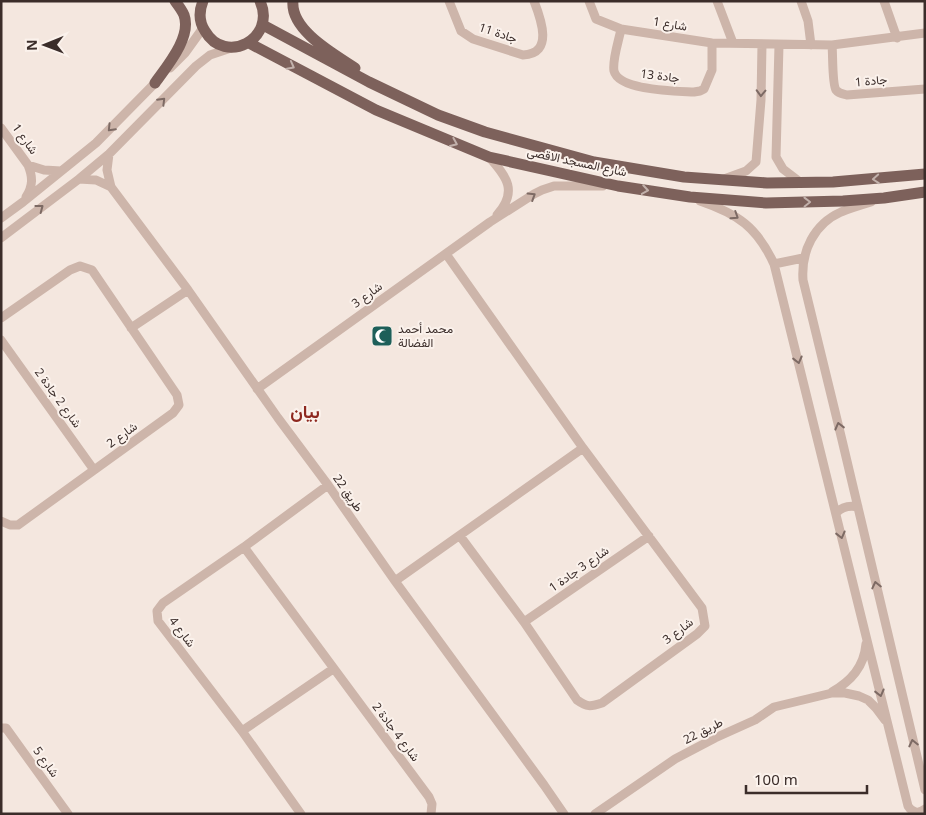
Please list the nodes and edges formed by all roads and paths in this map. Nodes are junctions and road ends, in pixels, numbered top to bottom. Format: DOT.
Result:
graph roads {
  1 [pos="175,1"];
  2 [pos="191,1"];
  3 [pos="293,1"];
  4 [pos="449,1"];
  5 [pos="534,1"];
  6 [pos="589,1"];
  7 [pos="717,1"];
  8 [pos="801,1"];
  9 [pos="884,1"];
  10 [pos="263,4"];
  11 [pos="202,7"];
  12 [pos="263,25"];
  13 [pos="203,28"];
  14 [pos="621,29"];
  15 [pos="925,34"];
  16 [pos="897,38"];
  17 [pos="248,43"];
  18 [pos="712,43"];
  19 [pos="733,43"];
  20 [pos="762,44"];
  21 [pos="779,45"];
  22 [pos="811,45"];
  23 [pos="832,45"];
  24 [pos="231,47"];
  25 [pos="155,83"];
  26 [pos="925,89"];
  27 [pos="398,96"];
  28 [pos="438,115"];
  29 [pos="1,128"];
  30 [pos="426,131"];
  31 [pos="109,154"];
  32 [pos="488,158"];
  33 [pos="28,165"];
  34 [pos="61,171"];
  35 [pos="925,174"];
  36 [pos="79,180"];
  37 [pos="720,180"];
  38 [pos="800,182"];
  39 [pos="618,186"];
  40 [pos="111,187"];
  41 [pos="925,192"];
  42 [pos="690,197"];
  43 [pos="884,198"];
  44 [pos="23,202"];
  45 [pos="1,218"];
  46 [pos="490,222"];
  47 [pos="1,238"];
  48 [pos="446,254"];
  49 [pos="803,258"];
  50 [pos="774,264"];
  51 [pos="188,290"];
  52 [pos="1,318"];
  53 [pos="132,328"];
  54 [pos="1,340"];
  55 [pos="257,389"];
  56 [pos="584,448"];
  57 [pos="94,470"];
  58 [pos="328,485"];
  59 [pos="858,507"];
  60 [pos="836,512"];
  61 [pos="1,521"];
  62 [pos="460,536"];
  63 [pos="649,536"];
  64 [pos="244,547"];
  65 [pos="395,582"];
  66 [pos="524,622"];
  67 [pos="866,634"];
  68 [pos="333,669"];
  69 [pos="832,693"];
  70 [pos="1,728"];
  71 [pos="889,728"];
  72 [pos="242,731"];
  73 [pos="925,790"];
  74 [pos="925,809"];
  75 [pos="68,814"];
  76 [pos="301,814"];
  77 [pos="431,814"];
  78 [pos="564,814"];
  79 [pos="595,814"];
  1 -- 25 [label="main road"];
  2 -- 11 [label="main road"];
  3 -- 27 [label="main road"];
  4 -- 5 [label="street, جادة 11"];
  6 -- 14 [label="street, شارع 1"];
  7 -- 19 [label="street"];
  8 -- 22 [label="street"];
  9 -- 16 [label="street"];
  10 -- 12 [label="main road"];
  11 -- 13 [label="main road"];
  12 -- 17 [label="main road"];
  12 -- 27 [label="main road, شارع المسجد الاقصى"];
  13 -- 24 [label="main road"];
  13 -- 25 [label="street"];
  14 -- 18 [label="street, شارع 1"];
  14 -- 18 [label="street, جادة 13"];
  15 -- 16 [label="street, شارع 1"];
  16 -- 23 [label="street, شارع 1"];
  17 -- 24 [label="main road"];
  17 -- 30 [label="main road, شارع المسجد الاقصى, one-way"];
  18 -- 19 [label="street, شارع 1"];
  19 -- 20 [label="street, شارع 1"];
  20 -- 21 [label="street, شارع 1"];
  20 -- 37 [label="street, one-way"];
  21 -- 22 [label="street, شارع 1"];
  21 -- 38 [label="street"];
  22 -- 23 [label="street, شارع 1"];
  23 -- 26 [label="street, جادة 1"];
  31 -- 24 [label="street, one-way"];
  25 -- 34 [label="street, one-way"];
  27 -- 28 [label="main road, شارع المسجد الاقصى"];
  28 -- 30 [label="main road"];
  28 -- 37 [label="main road, شارع المسجد الاقصى"];
  29 -- 33 [label="street, شارع 1"];
  30 -- 32 [label="main road, شارع المسجد الاقصى, one-way"];
  31 -- 36 [label="street"];
  31 -- 40 [label="street, طريق 22"];
  32 -- 39 [label="main road, شارع المسجد الاقصى"];
  32 -- 46 [label="street, شارع 3"];
  33 -- 34 [label="street, شارع 1"];
  33 -- 44 [label="street, شارع 1"];
  34 -- 44 [label="street"];
  35 -- 38 [label="main road, شارع المسجد الاقصى, one-way"];
  36 -- 40 [label="street"];
  47 -- 36 [label="street, one-way"];
  37 -- 38 [label="main road, شارع المسجد الاقصى"];
  39 -- 42 [label="main road, شارع المسجد الاقصى, one-way"];
  46 -- 39 [label="street, شارع 3, one-way"];
  40 -- 51 [label="street, طريق 22"];
  41 -- 43 [label="main road, شارع المسجد الاقصى"];
  42 -- 43 [label="main road, شارع المسجد الاقصى, one-way"];
  42 -- 50 [label="street, one-way"];
  43 -- 49 [label="street"];
  44 -- 45 [label="street"];
  46 -- 48 [label="street, شارع 3"];
  48 -- 55 [label="street, شارع 3"];
  48 -- 56 [label="street, شارع 3"];
  49 -- 50 [label="street"];
  59 -- 49 [label="street, one-way"];
  50 -- 60 [label="street, one-way"];
  51 -- 53 [label="street"];
  51 -- 55 [label="street, طريق 22"];
  52 -- 53 [label="street, شارع 2"];
  53 -- 57 [label="street, شارع 2"];
  54 -- 57 [label="street, شارع 2 جادة 2"];
  55 -- 58 [label="street, طريق 22"];
  56 -- 62 [label="street"];
  56 -- 63 [label="street, شارع 3"];
  57 -- 61 [label="street, شارع 2"];
  58 -- 64 [label="street, شارع 4"];
  58 -- 65 [label="street, طريق 22"];
  59 -- 60 [label="street"];
  73 -- 59 [label="street, one-way"];
  60 -- 67 [label="street, one-way"];
  62 -- 65 [label="street"];
  62 -- 66 [label="street, شارع 3"];
  63 -- 66 [label="street, شارع 3 جادة 1"];
  63 -- 66 [label="street, شارع 3"];
  64 -- 68 [label="street, شارع 4 جادة 2"];
  64 -- 72 [label="street, شارع 4"];
  65 -- 78 [label="street, طريق 22"];
  67 -- 69 [label="street, طريق 22"];
  67 -- 71 [label="street, one-way"];
  68 -- 72 [label="street"];
  68 -- 77 [label="street, شارع 4 جادة 2"];
  69 -- 71 [label="street, طريق 22"];
  69 -- 79 [label="street, طريق 22"];
  70 -- 75 [label="street, شارع 5"];
  71 -- 74 [label="street"];
  72 -- 76 [label="street, شارع 4"];
}
